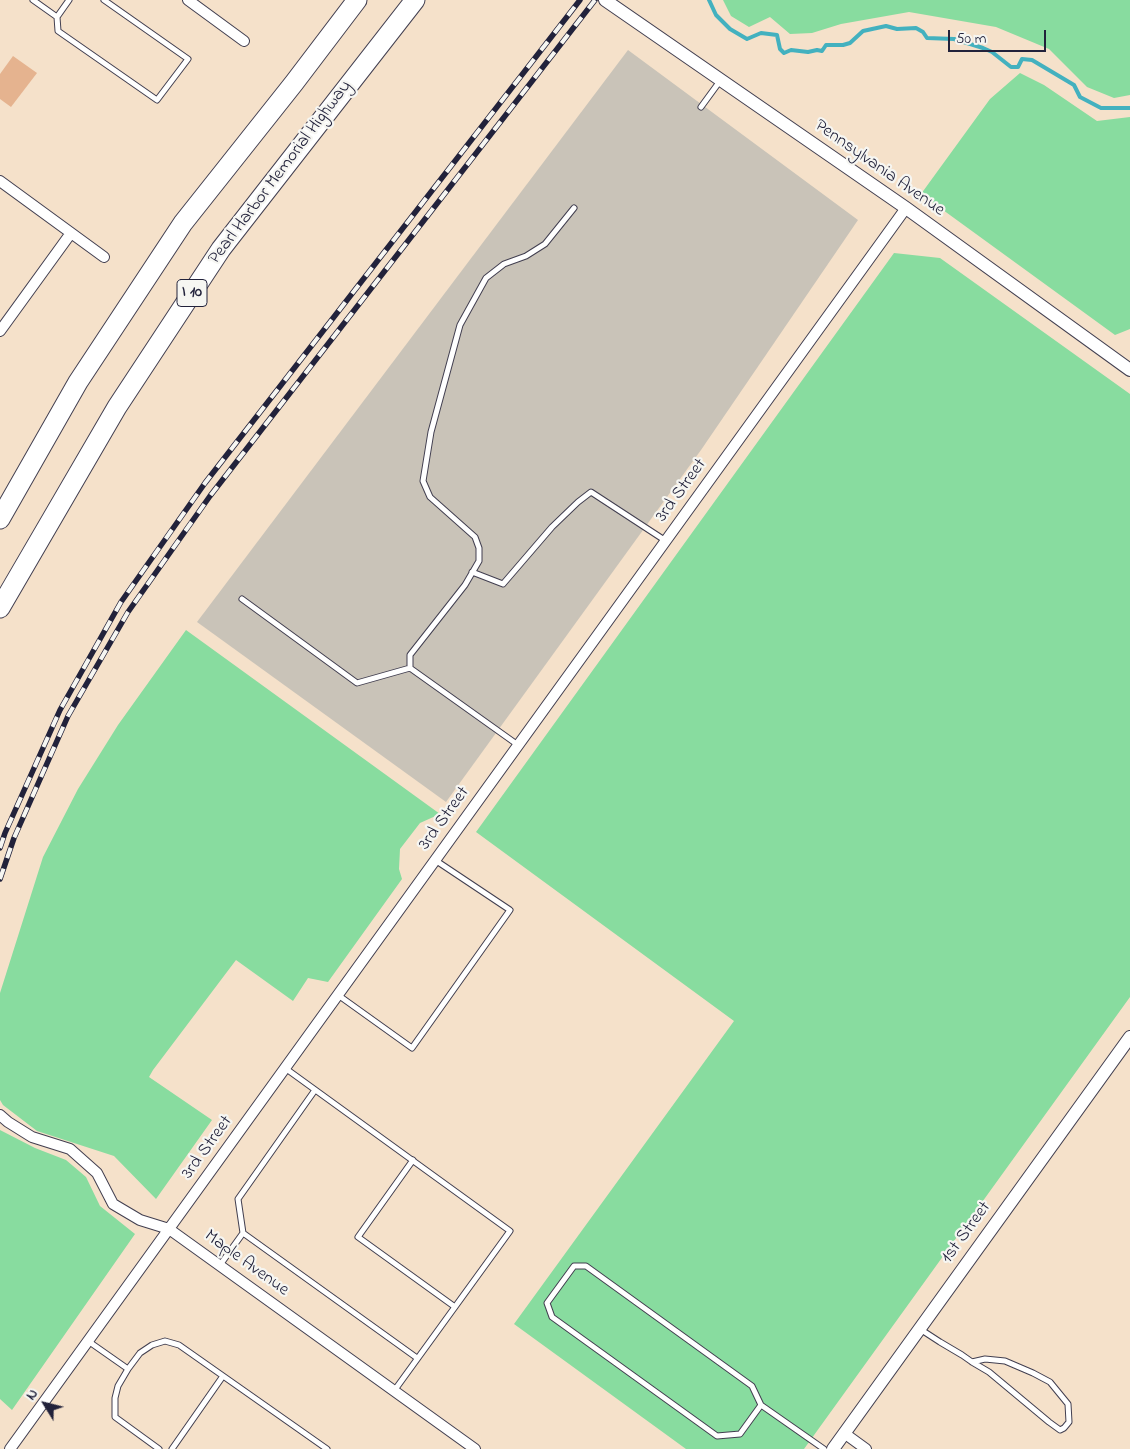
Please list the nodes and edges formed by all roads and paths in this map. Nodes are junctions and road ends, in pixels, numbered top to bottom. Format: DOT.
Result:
graph roads {
  1 [pos="33,0"];
  2 [pos="70,0"];
  3 [pos="104,0"];
  4 [pos="188,0"];
  5 [pos="357,0"];
  6 [pos="415,0"];
  7 [pos="605,0"];
  8 [pos="57,17"];
  9 [pos="244,41"];
  10 [pos="720,80"];
  11 [pos="701,107"];
  12 [pos="0,181"];
  13 [pos="574,208"];
  14 [pos="906,208"];
  15 [pos="71,232"];
  16 [pos="104,257"];
  17 [pos="0,331"];
  18 [pos="1130,370"];
  19 [pos="0,519"];
  20 [pos="666,541"];
  21 [pos="472,572"];
  22 [pos="242,599"];
  23 [pos="0,608"];
  24 [pos="410,668"];
  25 [pos="519,745"];
  26 [pos="435,860"];
  27 [pos="338,995"];
  28 [pos="1130,1037"];
  29 [pos="286,1068"];
  30 [pos="315,1090"];
  31 [pos="0,1114"];
  32 [pos="413,1160"];
  33 [pos="169,1229"];
  34 [pos="243,1233"];
  35 [pos="220,1266"];
  36 [pos="455,1307"];
  37 [pos="920,1328"];
  38 [pos="88,1341"];
  39 [pos="417,1358"];
  40 [pos="972,1362"];
  41 [pos="128,1369"];
  42 [pos="223,1376"];
  43 [pos="394,1391"];
  44 [pos="761,1405"];
  45 [pos="844,1433"];
  46 [pos="10,1449"];
  47 [pos="159,1449"];
  48 [pos="172,1449"];
  49 [pos="327,1449"];
  50 [pos="475,1449"];
  51 [pos="824,1449"];
  52 [pos="833,1449"];
  53 [pos="866,1449"];
  1 -- 8 [label="lane"];
  2 -- 8 [label="lane"];
  3 -- 8 [label="lane"];
  4 -- 9 [label="street"];
  5 -- 19 [label="highway, I 10"];
  6 -- 23 [label="highway, Pearl Harbor Memorial Highway / I 10"];
  7 -- 10 [label="street, Pennsylvania Avenue"];
  10 -- 11 [label="lane"];
  10 -- 14 [label="street, Pennsylvania Avenue"];
  12 -- 15 [label="street"];
  13 -- 21 [label="lane"];
  14 -- 18 [label="street, Pennsylvania Avenue"];
  14 -- 20 [label="street, 3rd Street"];
  15 -- 16 [label="street"];
  15 -- 17 [label="street"];
  20 -- 21 [label="lane"];
  20 -- 25 [label="street, 3rd Street"];
  21 -- 24 [label="lane"];
  22 -- 24 [label="lane"];
  24 -- 25 [label="lane"];
  25 -- 26 [label="street, 3rd Street"];
  26 -- 27 [label="street, 3rd Street"];
  26 -- 27 [label="lane"];
  27 -- 29 [label="street, 3rd Street"];
  28 -- 37 [label="street, 1st Street"];
  29 -- 30 [label="lane"];
  29 -- 33 [label="street, 3rd Street"];
  30 -- 32 [label="lane"];
  30 -- 34 [label="lane"];
  31 -- 33 [label="street, Maple Avenue"];
  32 -- 36 [label="lane"];
  32 -- 36 [label="lane"];
  33 -- 35 [label="street, Maple Avenue"];
  33 -- 38 [label="street, 3rd Street"];
  34 -- 35 [label="lane"];
  34 -- 39 [label="lane"];
  35 -- 43 [label="street, Maple Avenue"];
  36 -- 39 [label="lane"];
  37 -- 40 [label="lane"];
  37 -- 45 [label="street, 1st Street"];
  38 -- 41 [label="lane"];
  38 -- 46 [label="street, 3rd Street"];
  39 -- 43 [label="lane"];
  40 -- 40 [label="lane"];
  41 -- 42 [label="lane"];
  41 -- 47 [label="lane"];
  42 -- 48 [label="lane"];
  42 -- 49 [label="lane"];
  43 -- 50 [label="street, Maple Avenue"];
  44 -- 44 [label="lane"];
  44 -- 51 [label="lane"];
  45 -- 52 [label="street, 1st Street"];
  45 -- 53 [label="street"];
}
